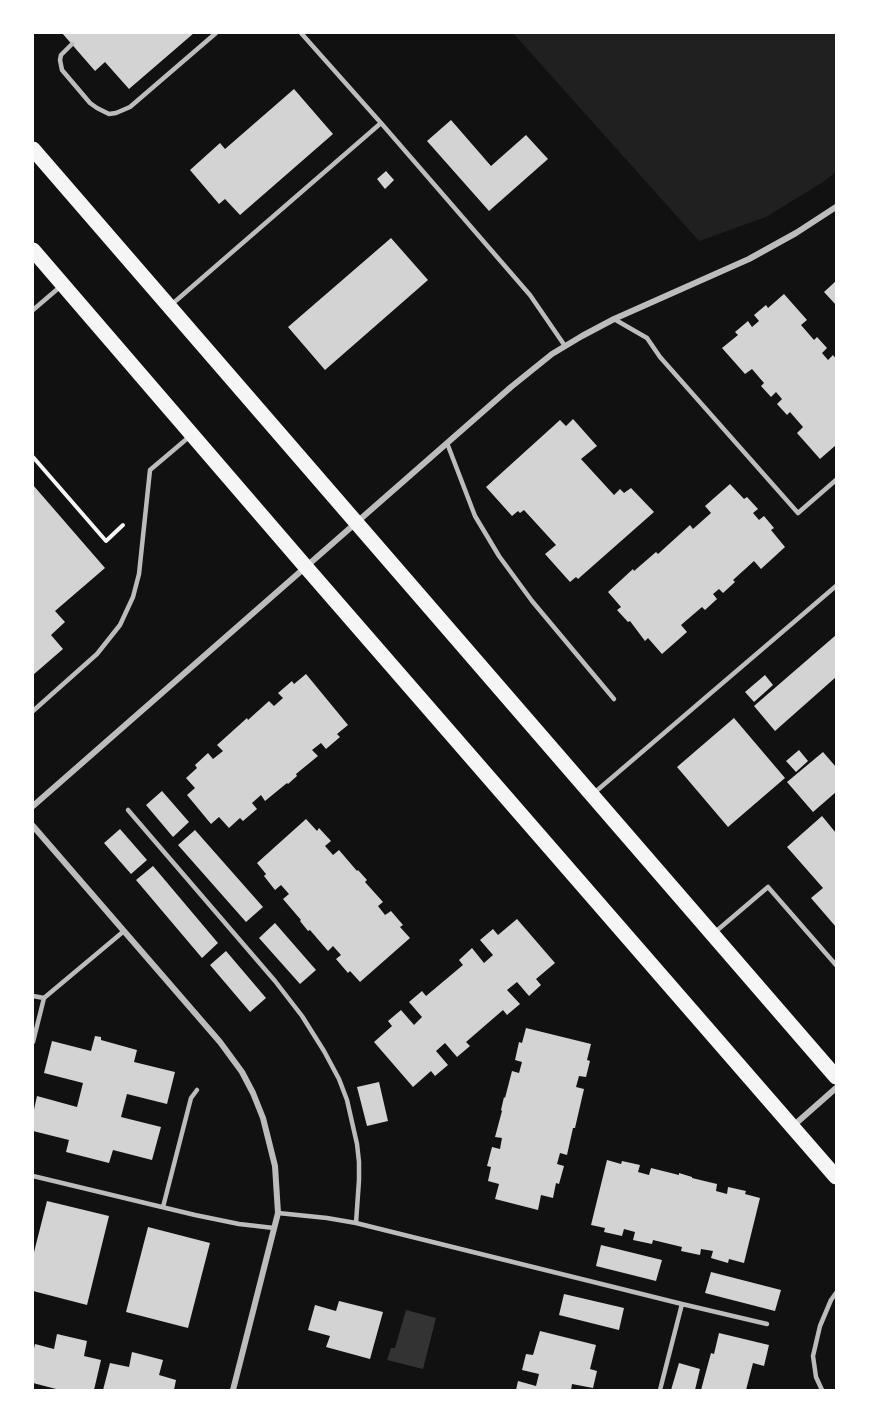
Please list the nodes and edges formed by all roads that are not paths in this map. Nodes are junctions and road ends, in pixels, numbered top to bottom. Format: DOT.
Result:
graph roads {
  1 [pos="216,33"];
  2 [pos="302,33"];
  3 [pos="72,44"];
  4 [pos="381,123"];
  5 [pos="33,149"];
  6 [pos="836,207"];
  7 [pos="33,250"];
  8 [pos="63,284"];
  9 [pos="168,307"];
  10 [pos="33,310"];
  11 [pos="614,319"];
  12 [pos="565,345"];
  13 [pos="193,434"];
  14 [pos="447,443"];
  15 [pos="836,480"];
  16 [pos="356,522"];
  17 [pos="305,566"];
  18 [pos="836,586"];
  19 [pos="614,699"];
  20 [pos="33,711"];
  21 [pos="592,795"];
  22 [pos="33,806"];
  23 [pos="128,810"];
  24 [pos="33,826"];
  25 [pos="124,931"];
  26 [pos="712,934"];
  27 [pos="836,965"];
  28 [pos="33,996"];
  29 [pos="44,998"];
  30 [pos="33,1042"];
  31 [pos="836,1077"];
  32 [pos="836,1088"];
  33 [pos="196,1090"];
  34 [pos="792,1126"];
  35 [pos="33,1176"];
  36 [pos="836,1177"];
  37 [pos="163,1206"];
  38 [pos="278,1213"];
  39 [pos="356,1223"];
  40 [pos="274,1228"];
  41 [pos="836,1293"];
  42 [pos="682,1304"];
  43 [pos="767,1324"];
  44 [pos="233,1390"];
  45 [pos="660,1390"];
  46 [pos="822,1390"];
  1 -- 3 [label="lane"];
  2 -- 4 [label="lane"];
  4 -- 9 [label="lane"];
  4 -- 12 [label="lane"];
  5 -- 9 [label="main road"];
  6 -- 11 [label="street"];
  7 -- 8 [label="main road"];
  8 -- 10 [label="lane"];
  8 -- 13 [label="main road"];
  9 -- 16 [label="main road"];
  11 -- 12 [label="street"];
  11 -- 15 [label="lane"];
  12 -- 14 [label="street"];
  13 -- 17 [label="main road"];
  13 -- 20 [label="lane"];
  14 -- 16 [label="street"];
  14 -- 19 [label="lane"];
  16 -- 17 [label="street"];
  16 -- 21 [label="main road"];
  17 -- 22 [label="street"];
  17 -- 34 [label="main road"];
  18 -- 21 [label="lane"];
  21 -- 26 [label="main road"];
  23 -- 39 [label="lane"];
  24 -- 25 [label="street"];
  25 -- 29 [label="lane"];
  25 -- 38 [label="street"];
  26 -- 27 [label="lane"];
  26 -- 31 [label="main road"];
  28 -- 29 [label="lane"];
  29 -- 30 [label="lane"];
  32 -- 34 [label="street"];
  33 -- 37 [label="lane"];
  34 -- 36 [label="main road"];
  35 -- 37 [label="lane"];
  37 -- 40 [label="lane"];
  38 -- 39 [label="lane"];
  38 -- 40 [label="street"];
  39 -- 42 [label="lane"];
  40 -- 44 [label="street"];
  41 -- 46 [label="lane"];
  42 -- 43 [label="lane"];
  42 -- 45 [label="lane"];
}
